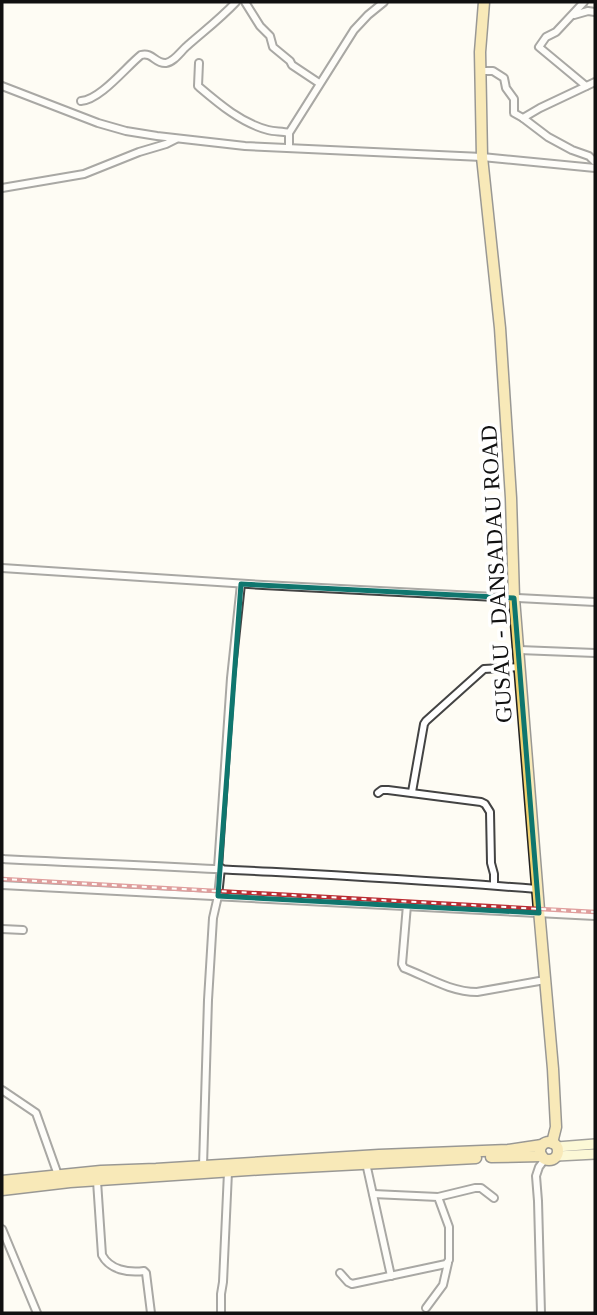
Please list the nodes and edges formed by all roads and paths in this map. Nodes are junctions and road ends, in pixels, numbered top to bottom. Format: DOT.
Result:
graph roads {
  1 [pos="236,2"];
  2 [pos="245,2"];
  3 [pos="384,2"];
  4 [pos="484,2"];
  5 [pos="584,2"];
  6 [pos="595,12"];
  7 [pos="572,15"];
  8 [pos="199,63"];
  9 [pos="482,71"];
  10 [pos="595,82"];
  11 [pos="319,83"];
  12 [pos="2,86"];
  13 [pos="586,86"];
  14 [pos="81,101"];
  15 [pos="523,118"];
  16 [pos="289,133"];
  17 [pos="176,139"];
  18 [pos="289,148"];
  19 [pos="482,157"];
  20 [pos="595,162"];
  21 [pos="595,168"];
  22 [pos="2,188"];
  23 [pos="2,568"];
  24 [pos="241,584"];
  25 [pos="514,598"];
  26 [pos="595,602"];
  27 [pos="519,650"];
  28 [pos="595,653"];
  29 [pos="520,667"];
  30 [pos="412,792"];
  31 [pos="378,793"];
  32 [pos="2,859"];
  33 [pos="219,868"];
  34 [pos="2,885"];
  35 [pos="494,885"];
  36 [pos="537,889"];
  37 [pos="218,896"];
  38 [pos="407,905"];
  39 [pos="539,913"];
  40 [pos="595,916"];
  41 [pos="2,929"];
  42 [pos="23,930"];
  43 [pos="545,980"];
  44 [pos="2,1090"];
  45 [pos="595,1144"];
  46 [pos="549,1151"];
  47 [pos="595,1154"];
  48 [pos="366,1163"];
  49 [pos="203,1166"];
  50 [pos="228,1172"];
  51 [pos="58,1175"];
  52 [pos="2,1181"];
  53 [pos="97,1181"];
  54 [pos="2,1190"];
  55 [pos="373,1194"];
  56 [pos="438,1197"];
  57 [pos="494,1199"];
  58 [pos="2,1229"];
  59 [pos="449,1261"];
  60 [pos="340,1273"];
  61 [pos="391,1276"];
  62 [pos="426,1308"];
  63 [pos="37,1313"];
  64 [pos="151,1313"];
  65 [pos="221,1313"];
  66 [pos="541,1313"];
  1 -- 14 [label="street"];
  2 -- 11 [label="street"];
  3 -- 11 [label="street"];
  4 -- 9 [label="main road, GUSAU - DANSADAU ROAD"];
  5 -- 7 [label="street"];
  6 -- 7 [label="street"];
  7 -- 13 [label="street"];
  8 -- 16 [label="street"];
  9 -- 15 [label="street"];
  9 -- 19 [label="main road, GUSAU - DANSADAU ROAD"];
  10 -- 13 [label="street"];
  11 -- 16 [label="street"];
  12 -- 17 [label="street"];
  13 -- 15 [label="street"];
  15 -- 20 [label="street"];
  16 -- 18 [label="street"];
  17 -- 18 [label="street"];
  17 -- 22 [label="street"];
  18 -- 19 [label="street"];
  19 -- 21 [label="street"];
  19 -- 25 [label="main road, GUSAU - DANSADAU ROAD"];
  23 -- 24 [label="street"];
  24 -- 25 [label="street"];
  24 -- 33 [label="street"];
  25 -- 26 [label="street"];
  25 -- 27 [label="main road, GUSAU - DANSADAU ROAD"];
  27 -- 28 [label="street"];
  27 -- 29 [label="main road, GUSAU - DANSADAU ROAD"];
  29 -- 30 [label="street"];
  29 -- 36 [label="main road, GUSAU - DANSADAU ROAD"];
  30 -- 31 [label="street"];
  30 -- 35 [label="street"];
  32 -- 33 [label="street"];
  33 -- 35 [label="street"];
  33 -- 37 [label="street"];
  34 -- 37 [label="street"];
  35 -- 36 [label="street"];
  36 -- 39 [label="main road, GUSAU - DANSADAU ROAD"];
  37 -- 38 [label="street"];
  37 -- 49 [label="street"];
  38 -- 39 [label="street"];
  38 -- 43 [label="street"];
  39 -- 40 [label="street"];
  39 -- 43 [label="main road, GUSAU - DANSADAU ROAD"];
  41 -- 42 [label="street"];
  43 -- 46 [label="main road, GUSAU - DANSADAU ROAD"];
  44 -- 51 [label="street"];
  45 -- 46 [label="main road"];
  46 -- 47 [label="main road"];
  46 -- 48 [label="main road"];
  46 -- 49 [label="main road"];
  46 -- 66 [label="street"];
  48 -- 50 [label="main road"];
  48 -- 55 [label="street"];
  49 -- 51 [label="main road"];
  50 -- 53 [label="main road"];
  50 -- 65 [label="street"];
  51 -- 52 [label="main road"];
  53 -- 54 [label="main road"];
  53 -- 64 [label="street"];
  55 -- 56 [label="street"];
  55 -- 61 [label="street"];
  56 -- 57 [label="street"];
  56 -- 59 [label="street"];
  58 -- 63 [label="street"];
  59 -- 61 [label="street"];
  59 -- 62 [label="street"];
  60 -- 61 [label="street"];
}
